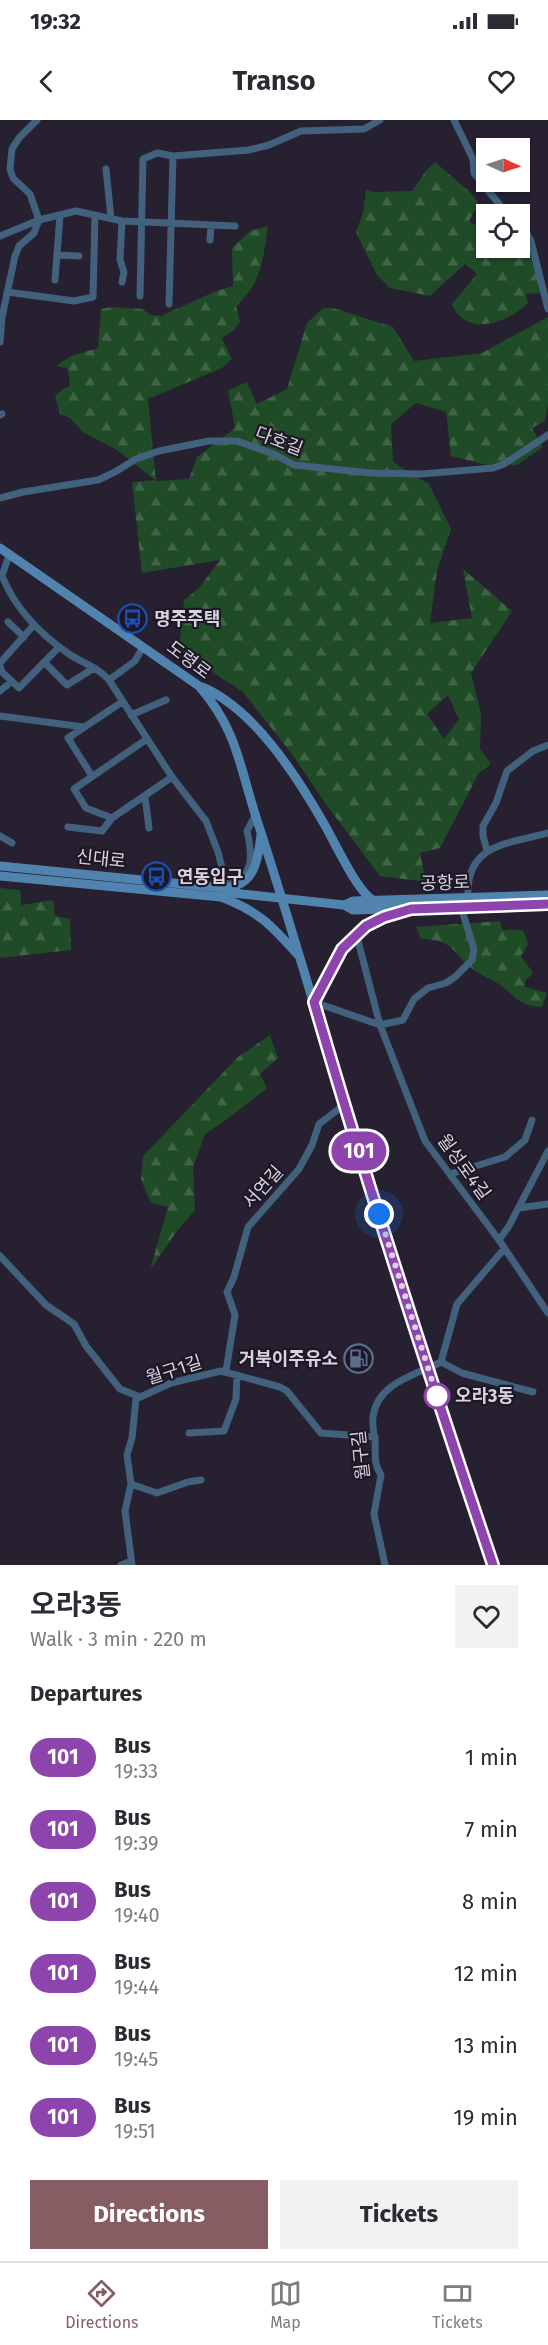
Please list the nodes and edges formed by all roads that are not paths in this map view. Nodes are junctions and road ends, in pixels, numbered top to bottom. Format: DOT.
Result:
graph roads {
  1 [pos="37,120"];
  2 [pos="380,120"];
  3 [pos="454,120"];
  4 [pos="173,156"];
  5 [pos="106,169"];
  6 [pos="499,204"];
  7 [pos="60,215"];
  8 [pos="95,215"];
  9 [pos="111,218"];
  10 [pos="39,220"];
  11 [pos="122,221"];
  12 [pos="141,222"];
  13 [pos="172,222"];
  14 [pos="211,225"];
  15 [pos="235,226"];
  16 [pos="0,236"];
  17 [pos="530,239"];
  18 [pos="210,240"];
  19 [pos="58,255"];
  20 [pos="79,256"];
  21 [pos="55,280"];
  22 [pos="122,282"];
  23 [pos="7,292"];
  24 [pos="140,296"];
  25 [pos="169,304"];
  26 [pos="548,309"];
  27 [pos="0,342"];
  28 [pos="548,435"];
  29 [pos="0,498"];
  30 [pos="0,548"];
  31 [pos="9,555"];
  32 [pos="8,622"];
  33 [pos="33,626"];
  34 [pos="24,637"];
  35 [pos="59,647"];
  36 [pos="143,647"];
  37 [pos="44,662"];
  38 [pos="0,664"];
  39 [pos="94,668"];
  40 [pos="109,680"];
  41 [pos="12,681"];
  42 [pos="199,686"];
  43 [pos="0,691"];
  44 [pos="166,700"];
  45 [pos="122,702"];
  46 [pos="131,715"];
  47 [pos="0,716"];
  48 [pos="84,727"];
  49 [pos="147,739"];
  50 [pos="548,745"];
  51 [pos="92,776"];
  52 [pos="172,777"];
  53 [pos="145,797"];
  54 [pos="255,814"];
  55 [pos="112,819"];
  56 [pos="68,827"];
  57 [pos="149,828"];
  58 [pos="262,832"];
  59 [pos="548,833"];
  60 [pos="0,836"];
  61 [pos="12,843"];
  62 [pos="487,849"];
  63 [pos="0,866"];
  64 [pos="0,876"];
  65 [pos="222,893"];
  66 [pos="548,895"];
  67 [pos="468,898"];
  68 [pos="283,899"];
  69 [pos="378,902"];
  70 [pos="548,904"];
  71 [pos="344,905"];
  72 [pos="461,907"];
  73 [pos="411,909"];
  74 [pos="356,933"];
  75 [pos="302,960"];
  76 [pos="314,1002"];
  77 [pos="380,1025"];
  78 [pos="344,1106"];
  79 [pos="532,1120"];
  80 [pos="548,1151"];
  81 [pos="450,1174"];
  82 [pos="548,1204"];
  83 [pos="519,1208"];
  84 [pos="499,1240"];
  85 [pos="504,1249"];
  86 [pos="0,1256"];
  87 [pos="548,1313"];
  88 [pos="441,1362"];
  89 [pos="428,1369"];
  90 [pos="226,1371"];
  91 [pos="237,1375"];
  92 [pos="533,1392"];
  93 [pos="140,1397"];
  94 [pos="189,1433"];
  95 [pos="375,1437"];
  96 [pos="201,1480"];
  97 [pos="131,1484"];
  98 [pos="132,1563"];
  99 [pos="121,1565"];
  100 [pos="385,1565"];
  101 [pos="493,1565"];
  1 -- 10 [label="street"];
  2 -- 4 [label="street"];
  3 -- 6 [label="street"];
  4 -- 12 [label="street"];
  4 -- 13 [label="street"];
  5 -- 9 [label="street"];
  7 -- 8 [label="street"];
  7 -- 10 [label="street"];
  7 -- 19 [label="street"];
  8 -- 9 [label="street"];
  8 -- 23 [label="street"];
  9 -- 11 [label="street"];
  10 -- 16 [label="street"];
  10 -- 23 [label="street"];
  11 -- 12 [label="street"];
  11 -- 22 [label="street"];
  12 -- 13 [label="street"];
  12 -- 24 [label="street"];
  13 -- 14 [label="street"];
  13 -- 25 [label="street"];
  14 -- 15 [label="street"];
  14 -- 18 [label="street"];
  17 -- 26 [label="street"];
  19 -- 20 [label="street"];
  19 -- 21 [label="street"];
  23 -- 27 [label="street"];
  28 -- 29 [label="street, 다호길"];
  30 -- 31 [label="main road, 도령로"];
  31 -- 33 [label="street"];
  31 -- 36 [label="main road, 도령로"];
  32 -- 34 [label="street"];
  33 -- 34 [label="street"];
  33 -- 35 [label="street"];
  34 -- 38 [label="street"];
  35 -- 37 [label="street"];
  35 -- 39 [label="street"];
  36 -- 40 [label="street"];
  36 -- 42 [label="main road, 도령로"];
  37 -- 39 [label="street"];
  37 -- 41 [label="street"];
  38 -- 41 [label="street"];
  39 -- 40 [label="street"];
  40 -- 45 [label="street"];
  41 -- 43 [label="street"];
  42 -- 54 [label="main road, 도령로"];
  42 -- 69 [label="main road"];
  44 -- 46 [label="street"];
  45 -- 46 [label="street"];
  45 -- 48 [label="street"];
  46 -- 49 [label="street"];
  47 -- 48 [label="street"];
  48 -- 51 [label="street"];
  49 -- 51 [label="street"];
  49 -- 52 [label="street"];
  50 -- 62 [label="street"];
  51 -- 55 [label="street"];
  52 -- 53 [label="street"];
  52 -- 54 [label="street"];
  53 -- 55 [label="street"];
  53 -- 57 [label="street"];
  54 -- 58 [label="main road, 도령로"];
  55 -- 56 [label="street"];
  58 -- 65 [label="main road"];
  58 -- 68 [label="main road, 도령로"];
  59 -- 62 [label="street"];
  60 -- 61 [label="street"];
  62 -- 67 [label="street"];
  63 -- 65 [label="main road, 신대로"];
  64 -- 65 [label="main road, 신대로"];
  65 -- 68 [label="main road, 신대로"];
  65 -- 75 [label="main road"];
  66 -- 67 [label="main road, 공항로"];
  67 -- 69 [label="main road, 공항로"];
  68 -- 71 [label="main road, 공항로"];
  68 -- 75 [label="main road, 도령로"];
  69 -- 71 [label="main road, 공항로"];
  70 -- 72 [label="main road, 공항로"];
  71 -- 73 [label="main road, 공항로"];
  72 -- 73 [label="main road, 공항로"];
  72 -- 77 [label="street"];
  73 -- 74 [label="main road"];
  74 -- 76 [label="main road"];
  74 -- 77 [label="street, 월성로4길"];
  75 -- 76 [label="main road, 도령로"];
  76 -- 77 [label="street"];
  76 -- 78 [label="main road, 도령로"];
  77 -- 81 [label="street, 월성로4길"];
  78 -- 89 [label="main road, 도령로"];
  78 -- 90 [label="street, 서연길"];
  79 -- 81 [label="street"];
  80 -- 83 [label="street"];
  81 -- 84 [label="street, 월성로4길"];
  82 -- 83 [label="street"];
  83 -- 84 [label="street"];
  84 -- 85 [label="street, 월성로4길"];
  85 -- 87 [label="street, 월성로4길"];
  85 -- 88 [label="street"];
  86 -- 93 [label="street, 월구1길"];
  88 -- 89 [label="street, 월구길"];
  88 -- 92 [label="street"];
  89 -- 95 [label="street, 월구길"];
  89 -- 101 [label="main road, 도령로"];
  90 -- 91 [label="street, 월구1길"];
  90 -- 93 [label="street, 월구1길"];
  91 -- 94 [label="street"];
  91 -- 95 [label="street, 월구1길"];
  93 -- 97 [label="street, 월구1길"];
  95 -- 100 [label="street, 월구길"];
  96 -- 97 [label="street"];
  97 -- 98 [label="street, 월구1길"];
  98 -- 99 [label="street"];
}
